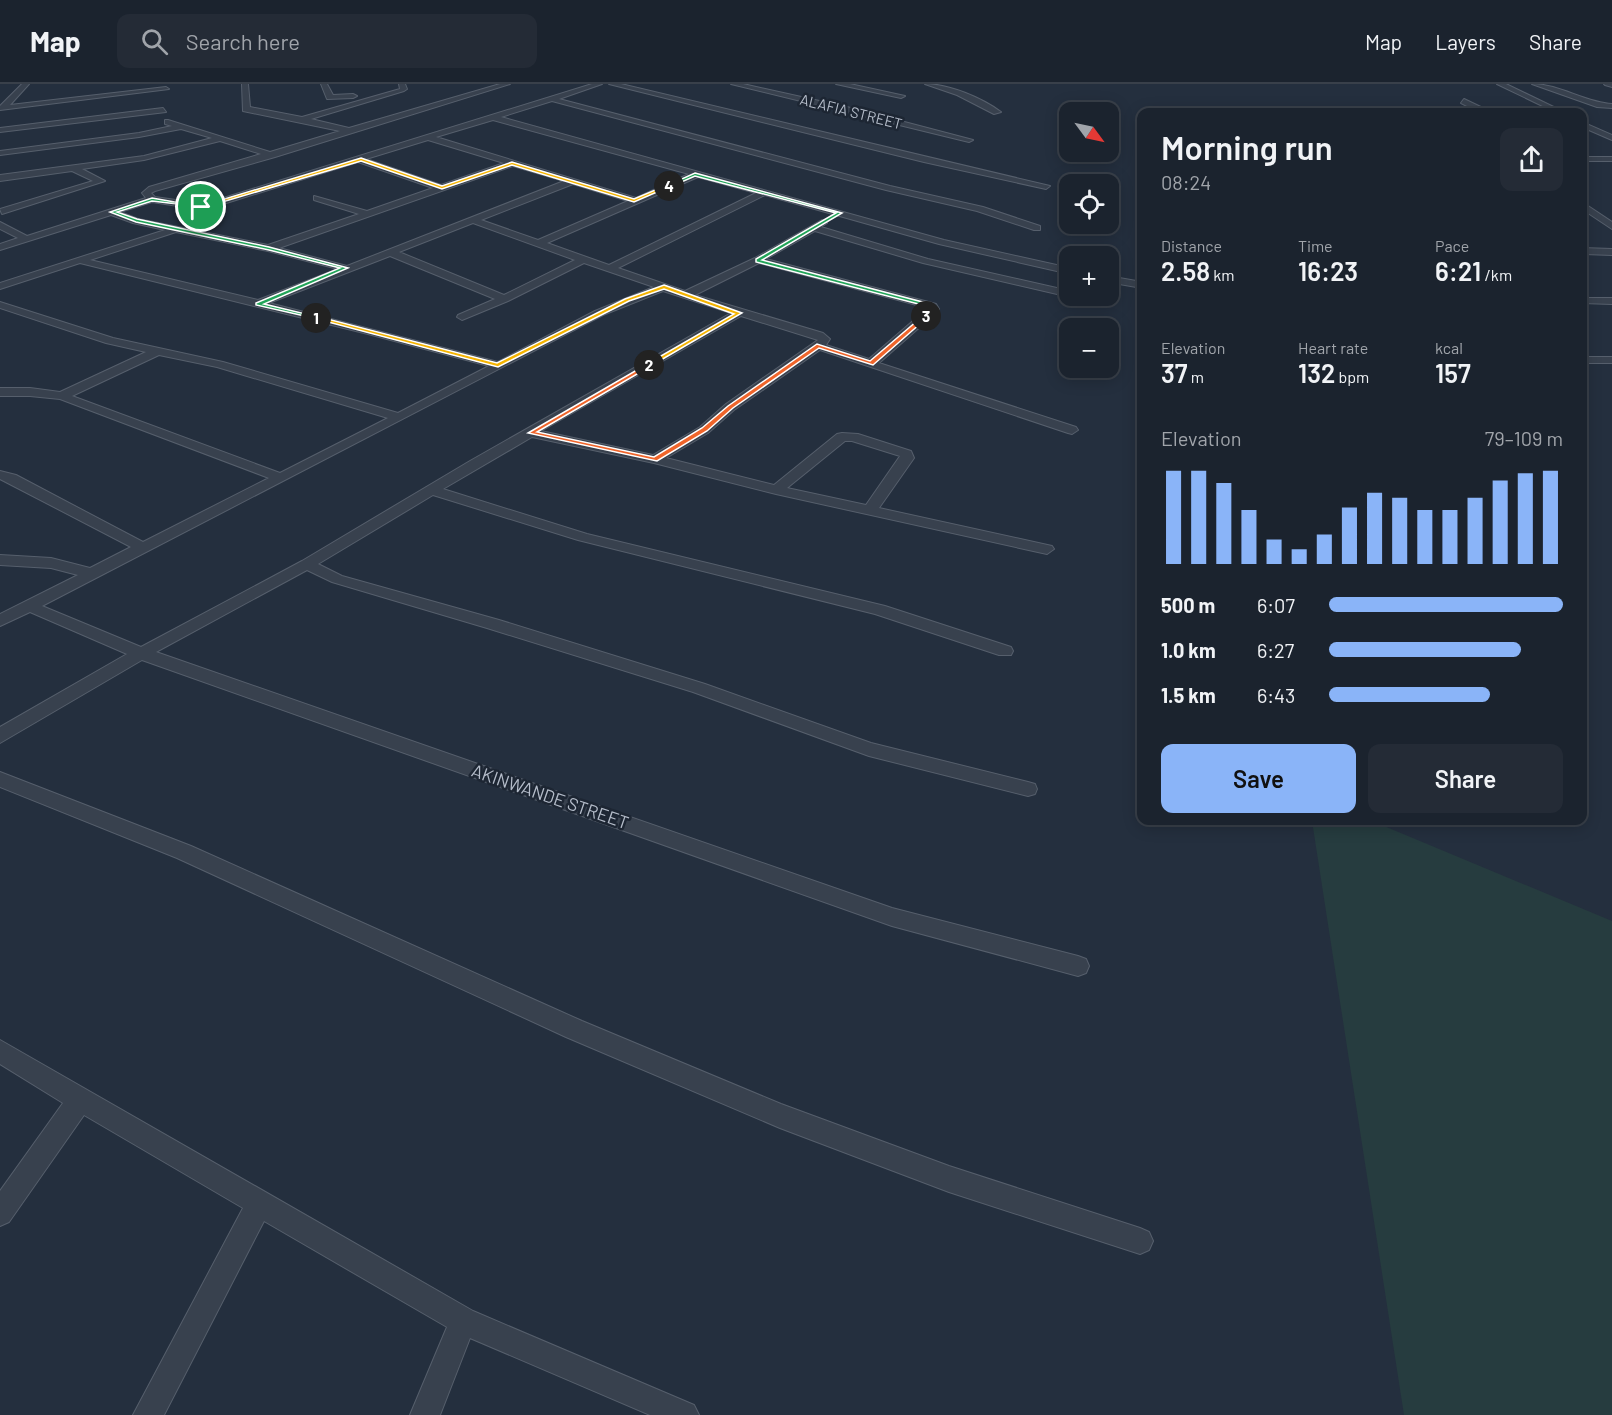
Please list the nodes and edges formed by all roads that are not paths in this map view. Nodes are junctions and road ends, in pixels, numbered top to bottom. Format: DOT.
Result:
graph roads {
  1 [pos="26,84"];
  2 [pos="31,84"];
  3 [pos="245,84"];
  4 [pos="324,84"];
  5 [pos="402,84"];
  6 [pos="507,84"];
  7 [pos="599,84"];
  8 [pos="612,84"];
  9 [pos="734,84"];
  10 [pos="839,84"];
  11 [pos="928,84"];
  12 [pos="1500,84"];
  13 [pos="1535,84"];
  14 [pos="1607,84"];
  15 [pos="1612,85"];
  16 [pos="166,87"];
  17 [pos="9,92"];
  18 [pos="17,92"];
  19 [pos="356,96"];
  20 [pos="901,96"];
  21 [pos="552,99"];
  22 [pos="1464,101"];
  23 [pos="1612,106"];
  24 [pos="2,107"];
  25 [pos="1477,108"];
  26 [pos="1551,108"];
  27 [pos="163,110"];
  28 [pos="997,112"];
  29 [pos="492,117"];
  30 [pos="302,118"];
  31 [pos="1587,126"];
  32 [pos="178,127"];
  33 [pos="0,130"];
  34 [pos="350,131"];
  35 [pos="428,137"];
  36 [pos="1612,138"];
  37 [pos="219,139"];
  38 [pos="969,140"];
  39 [pos="0,153"];
  40 [pos="272,154"];
  41 [pos="1587,159"];
  42 [pos="1587,159"];
  43 [pos="1612,159"];
  44 [pos="361,160"];
  45 [pos="512,163"];
  46 [pos="73,168"];
  47 [pos="1612,171"];
  48 [pos="695,175"];
  49 [pos="0,178"];
  50 [pos="573,181"];
  51 [pos="1046,186"];
  52 [pos="442,188"];
  53 [pos="763,193"];
  54 [pos="317,198"];
  55 [pos="152,199"];
  56 [pos="634,200"];
  57 [pos="1587,208"];
  58 [pos="2,211"];
  59 [pos="112,212"];
  60 [pos="366,213"];
  61 [pos="840,213"];
  62 [pos="472,220"];
  63 [pos="0,225"];
  64 [pos="1612,226"];
  65 [pos="814,228"];
  66 [pos="1037,228"];
  67 [pos="175,230"];
  68 [pos="26,239"];
  69 [pos="537,244"];
  70 [pos="1587,244"];
  71 [pos="0,247"];
  72 [pos="269,248"];
  73 [pos="1587,251"];
  74 [pos="1596,251"];
  75 [pos="390,252"];
  76 [pos="1612,252"];
  77 [pos="78,260"];
  78 [pos="582,260"];
  79 [pos="758,261"];
  80 [pos="345,268"];
  81 [pos="608,269"];
  82 [pos="1059,269"];
  83 [pos="1119,281"];
  84 [pos="1137,284"];
  85 [pos="0,286"];
  86 [pos="664,287"];
  87 [pos="1059,291"];
  88 [pos="686,295"];
  89 [pos="504,298"];
  90 [pos="1612,301"];
  91 [pos="1587,302"];
  92 [pos="258,304"];
  93 [pos="0,305"];
  94 [pos="739,313"];
  95 [pos="462,317"];
  96 [pos="819,346"];
  97 [pos="160,350"];
  98 [pos="1587,360"];
  99 [pos="1612,360"];
  100 [pos="871,364"];
  101 [pos="498,365"];
  102 [pos="0,392"];
  103 [pos="62,396"];
  104 [pos="398,417"];
  105 [pos="1072,430"];
  106 [pos="531,433"];
  107 [pos="655,459"];
  108 [pos="0,475"];
  109 [pos="281,478"];
  110 [pos="432,490"];
  111 [pos="776,490"];
  112 [pos="871,510"];
  113 [pos="142,547"];
  114 [pos="1047,549"];
  115 [pos="0,560"];
  116 [pos="307,564"];
  117 [pos="90,573"];
  118 [pos="29,606"];
  119 [pos="0,621"];
  120 [pos="1005,651"];
  121 [pos="143,654"];
  122 [pos="0,736"];
  123 [pos="0,779"];
  124 [pos="1028,789"];
  125 [pos="1078,966"];
  126 [pos="0,1052"];
  127 [pos="80,1100"];
  128 [pos="259,1204"];
  129 [pos="0,1213"];
  130 [pos="1140,1240"];
  131 [pos="464,1320"];
  132 [pos="148,1415"];
  133 [pos="425,1415"];
  134 [pos="684,1415"];
  1 -- 2 [label="street"];
  1 -- 18 [label="street"];
  3 -- 30 [label="street"];
  4 -- 19 [label="street"];
  5 -- 30 [label="street"];
  6 -- 34 [label="street"];
  7 -- 21 [label="street"];
  8 -- 51 [label="street"];
  9 -- 38 [label="street, ALAFIA STREET"];
  10 -- 20 [label="street"];
  11 -- 28 [label="street"];
  12 -- 26 [label="street"];
  13 -- 23 [label="street"];
  14 -- 15 [label="street"];
  16 -- 24 [label="street"];
  16 -- 27 [label="street"];
  17 -- 18 [label="street"];
  18 -- 24 [label="street"];
  21 -- 29 [label="street"];
  21 -- 66 [label="street"];
  22 -- 25 [label="street"];
  27 -- 32 [label="street"];
  27 -- 33 [label="street"];
  29 -- 35 [label="street"];
  29 -- 48 [label="street"];
  30 -- 34 [label="street"];
  31 -- 36 [label="street"];
  32 -- 37 [label="street"];
  32 -- 39 [label="street"];
  34 -- 40 [label="street"];
  35 -- 44 [label="street"];
  35 -- 45 [label="street"];
  37 -- 40 [label="street"];
  37 -- 46 [label="street"];
  40 -- 55 [label="street"];
  41 -- 43 [label="street"];
  42 -- 47 [label="street"];
  44 -- 52 [label="street"];
  44 -- 55 [label="street"];
  45 -- 50 [label="street"];
  45 -- 52 [label="street"];
  46 -- 49 [label="street"];
  46 -- 58 [label="street"];
  48 -- 53 [label="street"];
  48 -- 56 [label="street"];
  50 -- 56 [label="street"];
  50 -- 62 [label="street"];
  52 -- 60 [label="street"];
  53 -- 61 [label="street"];
  53 -- 81 [label="street"];
  54 -- 60 [label="street"];
  55 -- 59 [label="street"];
  56 -- 69 [label="street"];
  57 -- 64 [label="street"];
  59 -- 67 [label="street"];
  59 -- 68 [label="street"];
  60 -- 72 [label="street"];
  61 -- 65 [label="street"];
  61 -- 82 [label="street"];
  62 -- 69 [label="street"];
  62 -- 75 [label="street"];
  63 -- 68 [label="street"];
  65 -- 79 [label="street"];
  65 -- 87 [label="street"];
  67 -- 72 [label="street"];
  67 -- 77 [label="street"];
  68 -- 71 [label="street"];
  69 -- 78 [label="street"];
  70 -- 74 [label="street"];
  72 -- 80 [label="street"];
  73 -- 74 [label="street"];
  74 -- 76 [label="street"];
  75 -- 80 [label="street"];
  75 -- 89 [label="street"];
  77 -- 85 [label="street"];
  77 -- 92 [label="street"];
  78 -- 81 [label="street"];
  78 -- 89 [label="street"];
  79 -- 88 [label="street"];
  79 -- 100 [label="street"];
  80 -- 92 [label="street"];
  81 -- 86 [label="street"];
  83 -- 84 [label="street"];
  86 -- 88 [label="street"];
  86 -- 101 [label="street"];
  88 -- 94 [label="street"];
  89 -- 95 [label="street"];
  90 -- 91 [label="street"];
  92 -- 101 [label="street"];
  93 -- 97 [label="street"];
  94 -- 96 [label="street"];
  94 -- 106 [label="street"];
  96 -- 100 [label="street"];
  96 -- 107 [label="street"];
  97 -- 103 [label="street"];
  97 -- 104 [label="street"];
  98 -- 99 [label="street"];
  100 -- 105 [label="street"];
  101 -- 104 [label="street"];
  102 -- 103 [label="street"];
  103 -- 109 [label="street"];
  104 -- 109 [label="street"];
  106 -- 107 [label="street"];
  106 -- 110 [label="street"];
  107 -- 111 [label="street"];
  108 -- 113 [label="street"];
  109 -- 113 [label="street"];
  110 -- 116 [label="street"];
  110 -- 120 [label="street"];
  111 -- 112 [label="street"];
  111 -- 112 [label="street"];
  112 -- 114 [label="street"];
  113 -- 117 [label="street"];
  115 -- 117 [label="street"];
  116 -- 121 [label="street"];
  116 -- 124 [label="street"];
  117 -- 118 [label="street"];
  118 -- 119 [label="street"];
  118 -- 121 [label="street, AKINWANDE STREET"];
  121 -- 122 [label="street"];
  121 -- 125 [label="street, AKINWANDE STREET"];
  123 -- 130 [label="street"];
  126 -- 127 [label="street"];
  127 -- 128 [label="street"];
  127 -- 129 [label="street"];
  128 -- 131 [label="street"];
  128 -- 132 [label="street"];
  131 -- 133 [label="street"];
  131 -- 134 [label="street"];
}
